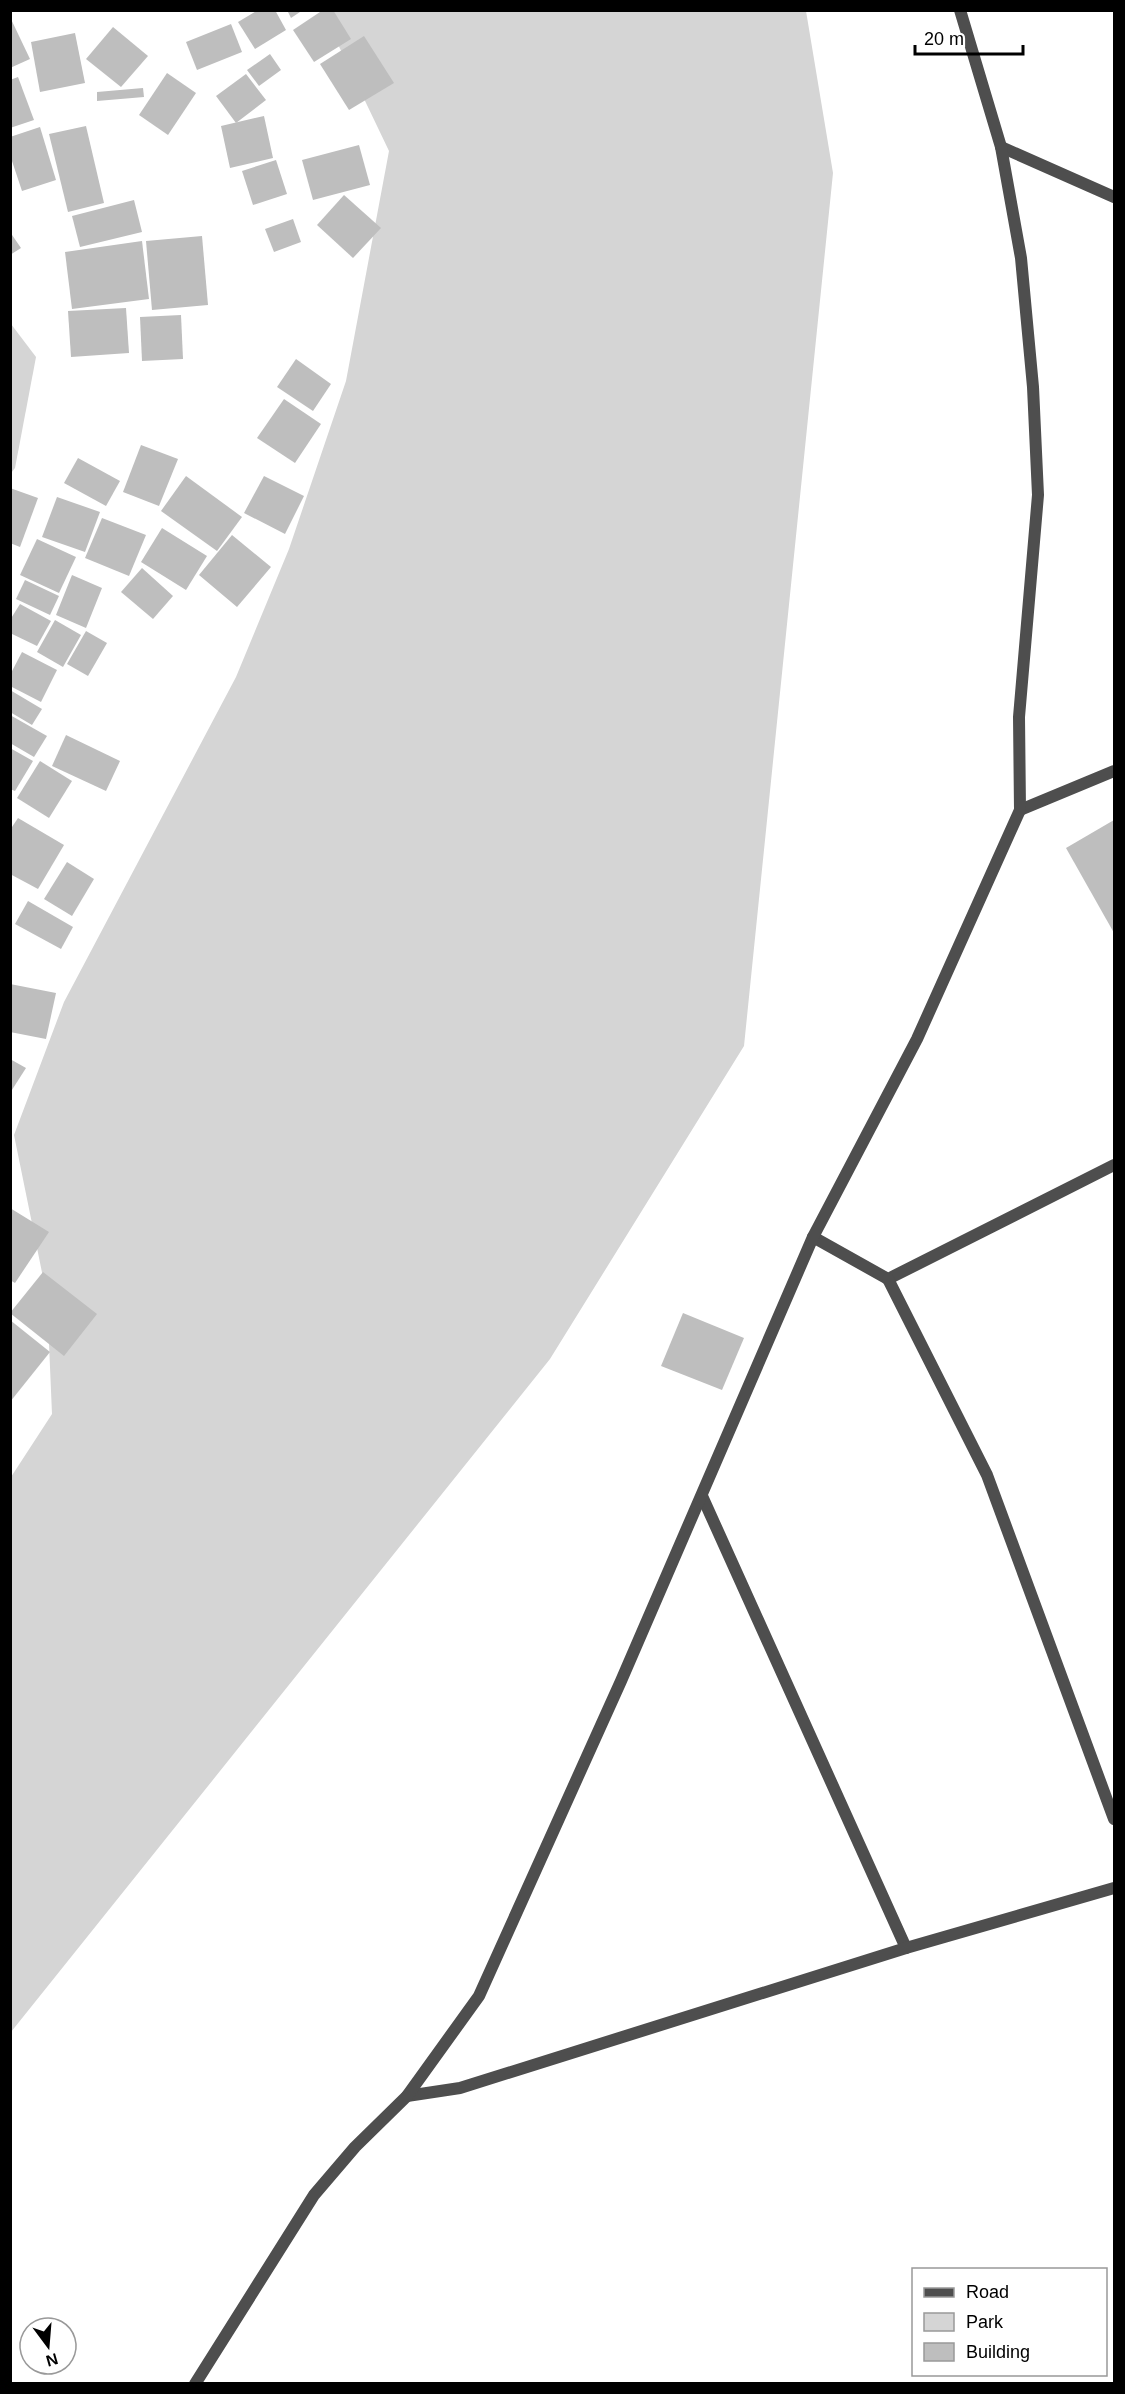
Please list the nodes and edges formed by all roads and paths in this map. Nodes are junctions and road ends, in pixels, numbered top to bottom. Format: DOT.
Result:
graph roads {
  1 [pos="960,10"];
  2 [pos="1001,147"];
  3 [pos="1114,197"];
  4 [pos="1114,771"];
  5 [pos="1020,810"];
  6 [pos="1114,1165"];
  7 [pos="813,1237"];
  8 [pos="888,1279"];
  9 [pos="702,1496"];
  10 [pos="1114,1820"];
  11 [pos="1114,1888"];
  12 [pos="906,1948"];
  13 [pos="407,2096"];
  14 [pos="195,2384"];
  1 -- 2 [label="street"];
  2 -- 3 [label="street"];
  2 -- 5 [label="street"];
  4 -- 5 [label="street"];
  5 -- 7 [label="street"];
  6 -- 8 [label="street"];
  7 -- 8 [label="street"];
  7 -- 9 [label="street"];
  8 -- 10 [label="street"];
  9 -- 12 [label="street"];
  9 -- 13 [label="street"];
  11 -- 12 [label="street"];
  12 -- 13 [label="street"];
  13 -- 14 [label="street"];
}
